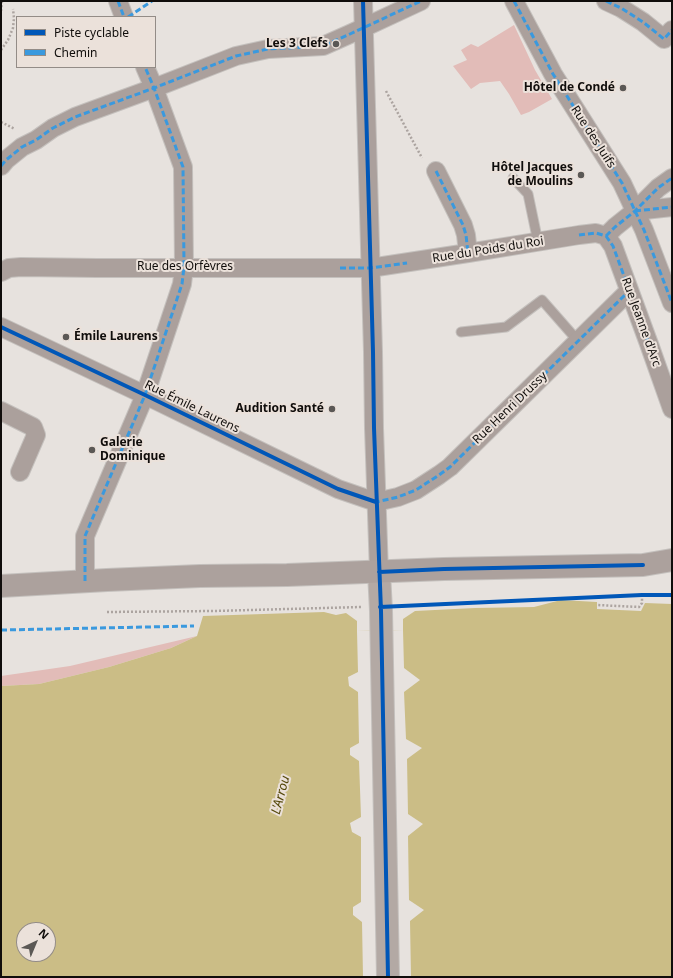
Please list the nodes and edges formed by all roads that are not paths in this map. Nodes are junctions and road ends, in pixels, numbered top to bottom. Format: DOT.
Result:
graph roads {
  1 [pos="118,1"];
  2 [pos="363,1"];
  3 [pos="421,1"];
  4 [pos="514,1"];
  5 [pos="606,1"];
  6 [pos="124,16"];
  7 [pos="363,28"];
  8 [pos="672,30"];
  9 [pos="145,68"];
  10 [pos="154,88"];
  11 [pos="1,166"];
  12 [pos="436,171"];
  13 [pos="513,178"];
  14 [pos="672,178"];
  15 [pos="672,207"];
  16 [pos="635,211"];
  17 [pos="606,236"];
  18 [pos="538,242"];
  19 [pos="468,254"];
  20 [pos="184,267"];
  21 [pos="370,268"];
  22 [pos="1,272"];
  23 [pos="629,291"];
  24 [pos="672,304"];
  25 [pos="1,327"];
  26 [pos="461,332"];
  27 [pos="578,340"];
  28 [pos="145,395"];
  29 [pos="672,409"];
  30 [pos="1,411"];
  31 [pos="20,472"];
  32 [pos="376,502"];
  33 [pos="672,560"];
  34 [pos="379,572"];
  35 [pos="86,581"];
  36 [pos="1,586"];
  37 [pos="388,977"];
  1 -- 6 [label="street"];
  2 -- 7 [label="street"];
  3 -- 7 [label="street"];
  4 -- 16 [label="street, Rue des Juifs"];
  5 -- 8 [label="street"];
  7 -- 10 [label="street"];
  7 -- 21 [label="street"];
  9 -- 10 [label="street"];
  10 -- 11 [label="street"];
  10 -- 20 [label="street"];
  12 -- 19 [label="street"];
  13 -- 18 [label="lane"];
  14 -- 16 [label="street"];
  15 -- 16 [label="street"];
  16 -- 17 [label="street"];
  16 -- 24 [label="street, Rue des Juifs"];
  17 -- 18 [label="street, Rue du Poids du Roi"];
  17 -- 23 [label="street, Rue Jeanne d'Arc"];
  18 -- 19 [label="street, Rue du Poids du Roi"];
  19 -- 21 [label="street, Rue du Poids du Roi"];
  20 -- 21 [label="street, Rue des Orfèvres"];
  20 -- 22 [label="street, Rue des Orfèvres"];
  20 -- 28 [label="street"];
  21 -- 32 [label="street"];
  23 -- 27 [label="street, Rue Henri Drussy"];
  23 -- 29 [label="street, Rue Jeanne d'Arc"];
  25 -- 28 [label="street, Rue Émile Laurens"];
  26 -- 27 [label="lane"];
  27 -- 32 [label="street, Rue Henri Drussy"];
  28 -- 32 [label="street, Rue Émile Laurens"];
  28 -- 35 [label="street"];
  30 -- 31 [label="street"];
  32 -- 34 [label="street"];
  33 -- 34 [label="main road"];
  34 -- 35 [label="main road"];
  34 -- 37 [label="main road"];
  35 -- 36 [label="main road"];
}
